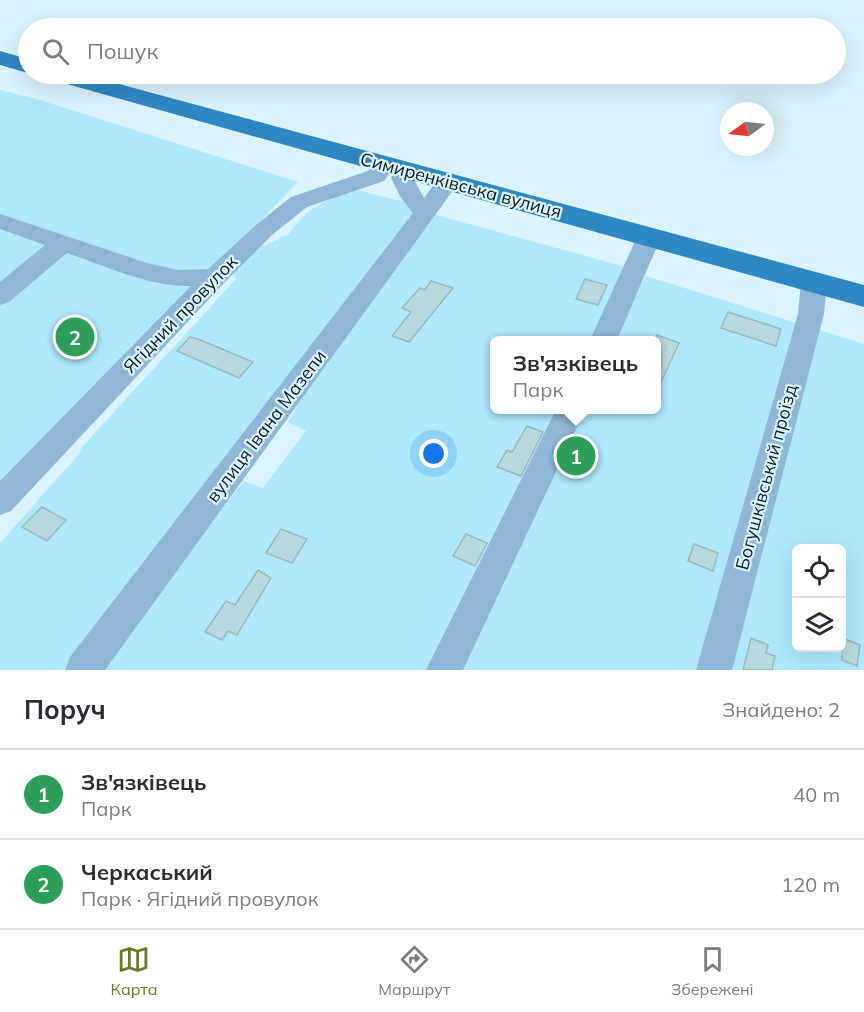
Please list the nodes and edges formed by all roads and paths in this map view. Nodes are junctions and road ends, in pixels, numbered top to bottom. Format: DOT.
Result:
graph roads {
  1 [pos="0,58"];
  2 [pos="18,63"];
  3 [pos="93,84"];
  4 [pos="394,167"];
  5 [pos="448,182"];
  6 [pos="425,212"];
  7 [pos="0,221"];
  8 [pos="650,237"];
  9 [pos="63,243"];
  10 [pos="215,276"];
  11 [pos="814,282"];
  12 [pos="0,296"];
  13 [pos="864,296"];
  14 [pos="605,336"];
  15 [pos="568,414"];
  16 [pos="0,502"];
  17 [pos="83,670"];
  18 [pos="444,670"];
  19 [pos="714,670"];
  1 -- 2 [label="main road"];
  3 -- 4 [label="main road, Симиренківська вулиця"];
  4 -- 5 [label="main road, Симиренківська вулиця"];
  4 -- 6 [label="street"];
  4 -- 10 [label="street, Ягідний провулок"];
  5 -- 6 [label="street, вулиця Івана Мазепи"];
  5 -- 8 [label="main road, Симиренківська вулиця"];
  6 -- 17 [label="street, вулиця Івана Мазепи"];
  7 -- 9 [label="street"];
  8 -- 11 [label="main road, Симиренківська вулиця"];
  8 -- 14 [label="street"];
  9 -- 10 [label="street"];
  9 -- 12 [label="street"];
  10 -- 16 [label="street, Ягідний провулок"];
  11 -- 13 [label="main road, Симиренківська вулиця"];
  11 -- 19 [label="street, Богушківський проїзд"];
  15 -- 18 [label="street"];
}
